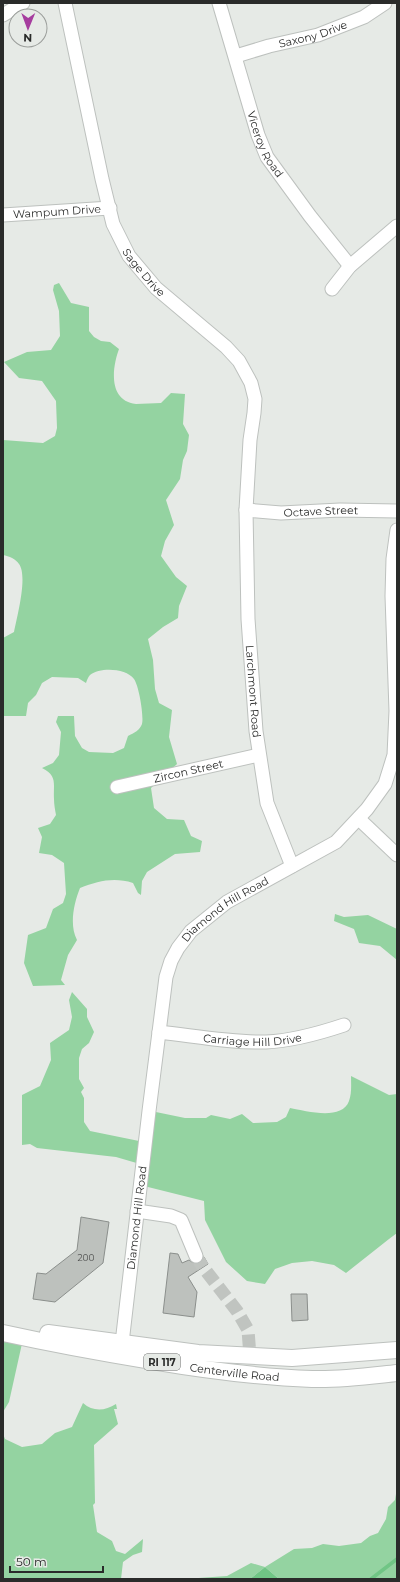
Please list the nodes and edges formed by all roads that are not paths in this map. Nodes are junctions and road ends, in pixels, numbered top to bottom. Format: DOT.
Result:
graph roads {
  1 [pos="22,3"];
  2 [pos="64,3"];
  3 [pos="219,3"];
  4 [pos="385,3"];
  5 [pos="3,15"];
  6 [pos="236,56"];
  7 [pos="110,208"];
  8 [pos="3,215"];
  9 [pos="397,226"];
  10 [pos="350,266"];
  11 [pos="332,289"];
  12 [pos="246,510"];
  13 [pos="397,511"];
  14 [pos="397,530"];
  15 [pos="259,755"];
  16 [pos="117,787"];
  17 [pos="359,819"];
  18 [pos="397,855"];
  19 [pos="292,866"];
  20 [pos="344,1025"];
  21 [pos="160,1032"];
  22 [pos="137,1211"];
  23 [pos="196,1256"];
  24 [pos="3,1328"];
  25 [pos="3,1334"];
  26 [pos="121,1350"];
  27 [pos="397,1350"];
  28 [pos="375,1352"];
  29 [pos="355,1353"];
  30 [pos="397,1373"];
  31 [pos="381,1375"];
  32 [pos="362,1378"];
  1 -- 5 [label="street"];
  2 -- 7 [label="street, Sage Drive"];
  3 -- 6 [label="street, Viceroy Road"];
  4 -- 6 [label="street, Saxony Drive"];
  6 -- 10 [label="street, Viceroy Road"];
  7 -- 8 [label="street, Wampum Drive"];
  7 -- 12 [label="street, Sage Drive"];
  9 -- 10 [label="street"];
  10 -- 11 [label="street"];
  12 -- 13 [label="street, Octave Street"];
  12 -- 15 [label="street, Larchmont Road"];
  14 -- 17 [label="street, Diamond Hill Road"];
  15 -- 16 [label="street, Zircon Street"];
  15 -- 19 [label="street, Larchmont Road"];
  17 -- 18 [label="street"];
  17 -- 19 [label="street, Diamond Hill Road"];
  19 -- 21 [label="street, Diamond Hill Road"];
  20 -- 21 [label="street, Carriage Hill Drive"];
  21 -- 22 [label="street, Diamond Hill Road"];
  22 -- 23 [label="street"];
  22 -- 26 [label="street, Diamond Hill Road"];
  24 -- 26 [label="main road, Centerville Road / RI 117"];
  25 -- 26 [label="main road, Centerville Road / RI 117"];
  26 -- 29 [label="main road, Centerville Road / RI 117"];
  26 -- 32 [label="main road, Centerville Road / RI 117"];
  27 -- 28 [label="main road, Centerville Road / RI 117"];
  28 -- 29 [label="main road, Centerville Road / RI 117"];
  28 -- 31 [label="main road"];
  29 -- 32 [label="main road"];
  30 -- 31 [label="main road, Centerville Road / RI 117"];
  31 -- 32 [label="main road, Centerville Road / RI 117"];
}
